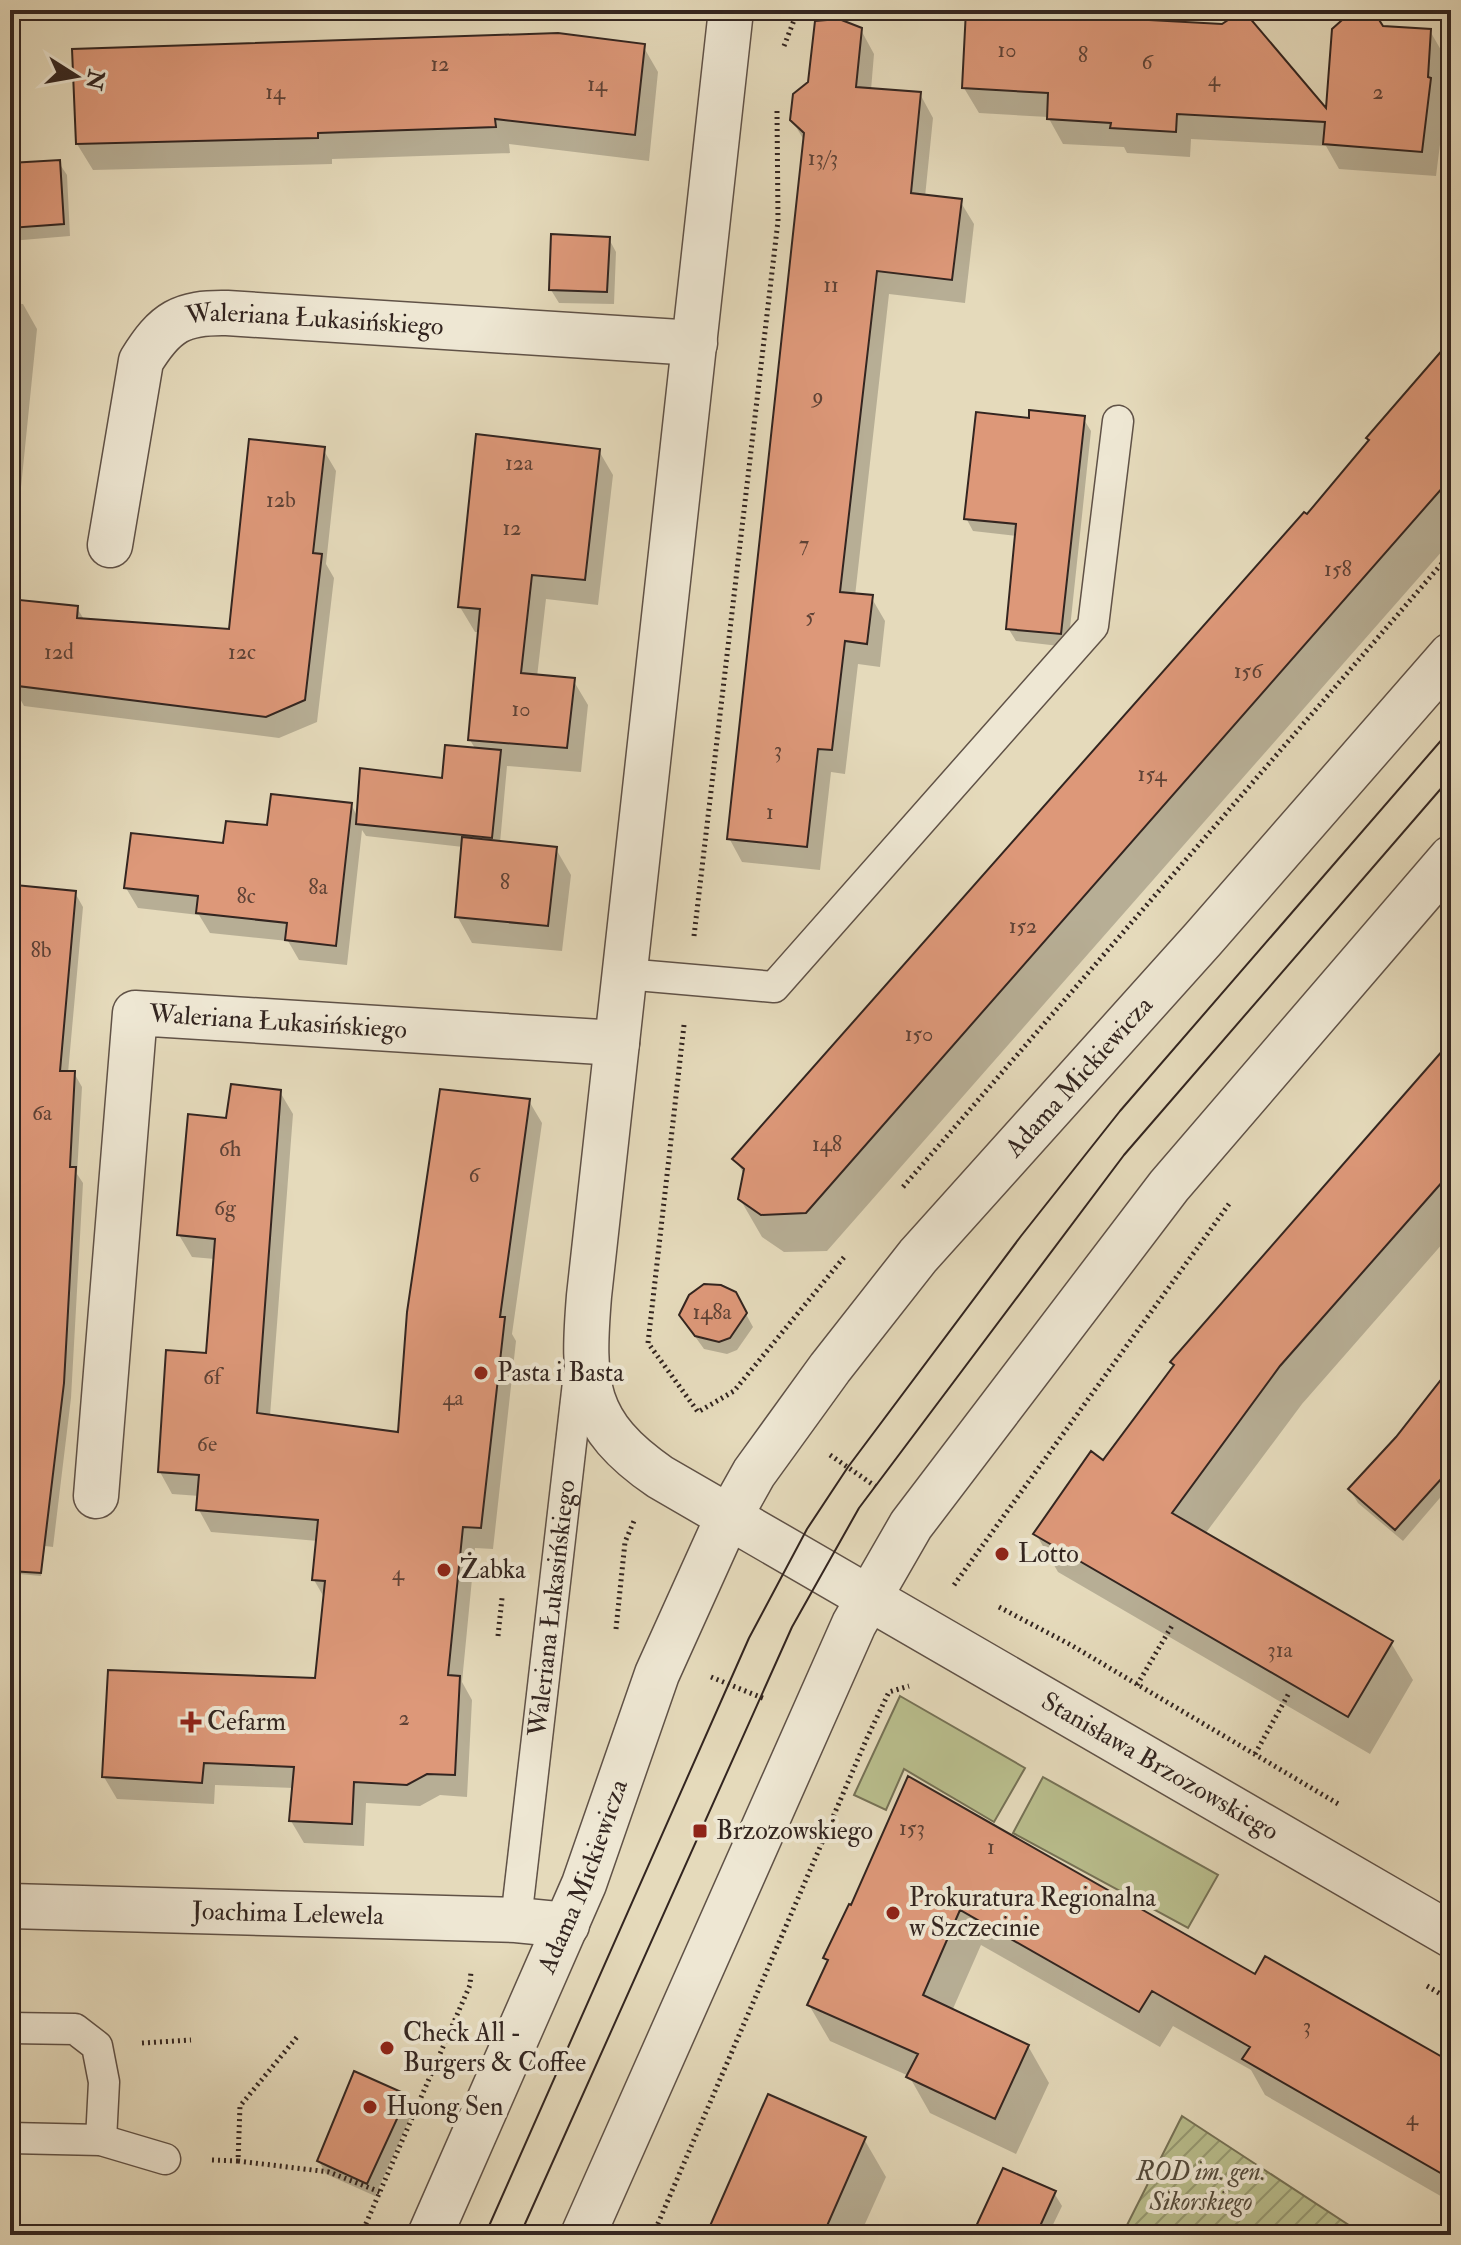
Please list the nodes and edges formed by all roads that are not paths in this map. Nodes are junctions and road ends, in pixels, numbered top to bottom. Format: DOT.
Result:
graph roads {
  1 [pos="731,10"];
  2 [pos="695,343"];
  3 [pos="1118,421"];
  4 [pos="110,545"];
  5 [pos="1451,655"];
  6 [pos="1451,858"];
  7 [pos="1451,878"];
  8 [pos="1399,917"];
  9 [pos="625,974"];
  10 [pos="617,1043"];
  11 [pos="589,1296"];
  12 [pos="96,1496"];
  13 [pos="730,1516"];
  14 [pos="868,1597"];
  15 [pos="10,1906"];
  16 [pos="516,1920"];
  17 [pos="567,1925"];
  18 [pos="1451,1935"];
  19 [pos="10,2028"];
  20 [pos="10,2138"];
  21 [pos="101,2140"];
  22 [pos="165,2159"];
  23 [pos="430,2235"];
  24 [pos="583,2235"];
  1 -- 2 [label="street, Waleriana Łukasińskiego"];
  2 -- 4 [label="street, Waleriana Łukasińskiego"];
  2 -- 9 [label="street, Waleriana Łukasińskiego"];
  3 -- 9 [label="lane"];
  5 -- 13 [label="street, Adama Mickiewicza"];
  6 -- 8 [label="street"];
  7 -- 8 [label="street"];
  8 -- 14 [label="street"];
  9 -- 10 [label="street, Waleriana Łukasińskiego"];
  10 -- 11 [label="street, Waleriana Łukasińskiego"];
  10 -- 12 [label="street, Waleriana Łukasińskiego"];
  11 -- 13 [label="street, Waleriana Łukasińskiego"];
  11 -- 16 [label="lane, Waleriana Łukasińskiego"];
  13 -- 14 [label="street"];
  13 -- 17 [label="street, Adama Mickiewicza"];
  14 -- 18 [label="street, Stanisława Brzozowskiego"];
  14 -- 24 [label="street"];
  15 -- 16 [label="street, Joachima Lelewela"];
  16 -- 17 [label="street, Joachima Lelewela"];
  17 -- 23 [label="street, Adama Mickiewicza"];
  19 -- 21 [label="lane"];
  20 -- 21 [label="lane"];
  21 -- 22 [label="lane"];
}
